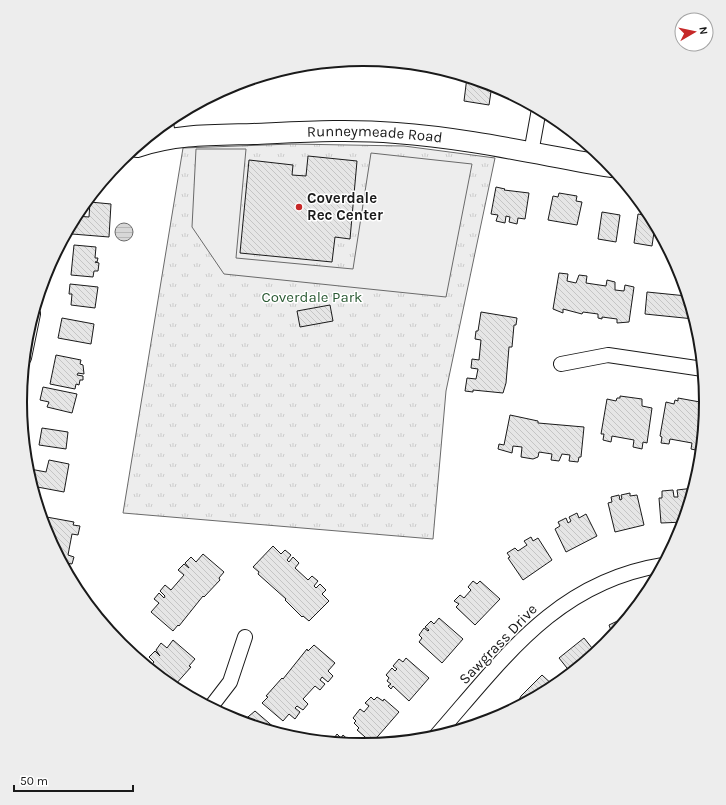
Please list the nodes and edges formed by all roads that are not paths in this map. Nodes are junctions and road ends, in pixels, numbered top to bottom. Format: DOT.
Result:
graph roads {
  1 [pos="538,116"];
  2 [pos="171,128"];
  3 [pos="530,153"];
  4 [pos="601,165"];
  5 [pos="561,364"];
  6 [pos="697,368"];
  7 [pos="656,567"];
  8 [pos="245,637"];
  9 [pos="213,704"];
  10 [pos="442,729"];
  1 -- 3 [label="street"];
  2 -- 3 [label="street, Runneymeade Road"];
  3 -- 4 [label="street, Runneymeade Road"];
  5 -- 6 [label="street"];
  7 -- 10 [label="street, Sawgrass Drive"];
  8 -- 9 [label="street"];
}
